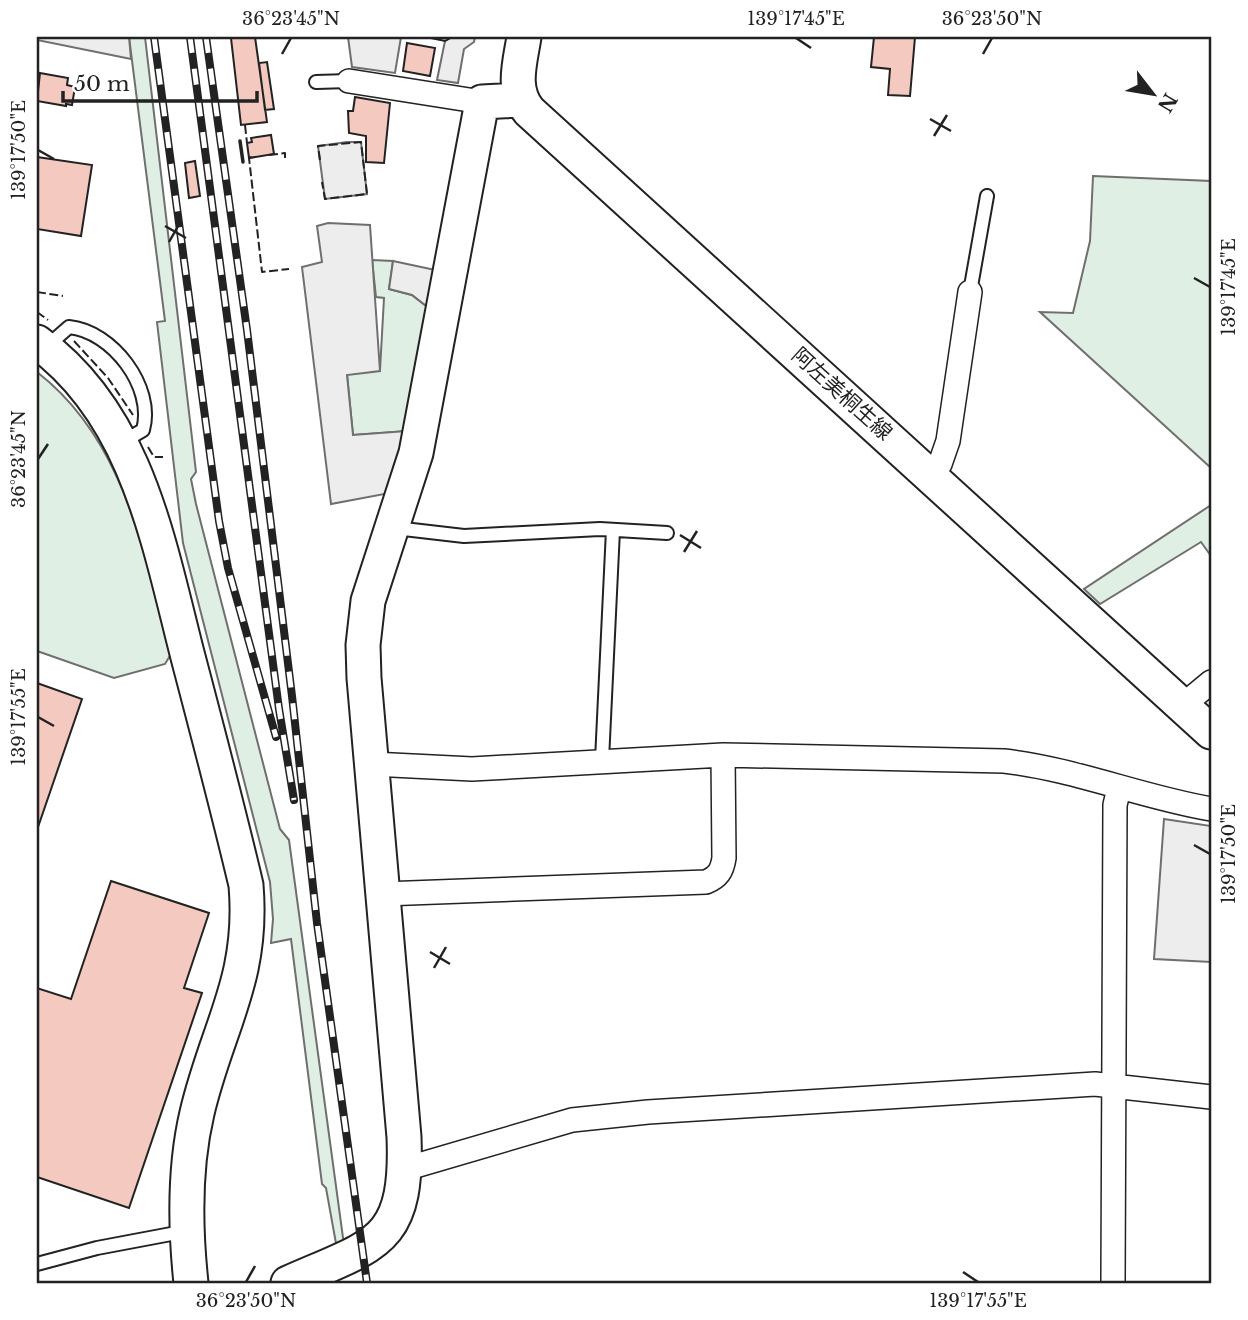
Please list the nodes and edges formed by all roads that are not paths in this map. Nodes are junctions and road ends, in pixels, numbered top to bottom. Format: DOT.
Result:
graph roads {
  1 [pos="524,37"];
  2 [pos="349,81"];
  3 [pos="316,82"];
  4 [pos="519,100"];
  5 [pos="482,102"];
  6 [pos="987,196"];
  7 [pos="970,292"];
  8 [pos="41,345"];
  9 [pos="121,443"];
  10 [pos="931,475"];
  11 [pos="391,527"];
  12 [pos="613,530"];
  13 [pos="667,533"];
  14 [pos="1211,682"];
  15 [pos="1182,706"];
  16 [pos="1211,732"];
  17 [pos="723,755"];
  18 [pos="601,760"];
  19 [pos="372,764"];
  20 [pos="1119,788"];
  21 [pos="1211,809"];
  22 [pos="383,894"];
  23 [pos="1114,1086"];
  24 [pos="1211,1097"];
  25 [pos="405,1169"];
  26 [pos="187,1231"];
  27 [pos="37,1264"];
  28 [pos="191,1283"];
  29 [pos="288,1283"];
  30 [pos="1113,1283"];
  1 -- 4 [label="street"];
  2 -- 3 [label="lane"];
  2 -- 5 [label="street"];
  4 -- 5 [label="street"];
  4 -- 10 [label="street, 阿左美桐生線"];
  5 -- 11 [label="street"];
  6 -- 7 [label="lane"];
  7 -- 10 [label="street"];
  8 -- 9 [label="street"];
  8 -- 9 [label="lane"];
  9 -- 26 [label="street"];
  10 -- 15 [label="street, 阿左美桐生線"];
  11 -- 12 [label="lane"];
  11 -- 19 [label="street"];
  12 -- 13 [label="lane"];
  12 -- 18 [label="lane"];
  14 -- 15 [label="street"];
  15 -- 16 [label="street, 阿左美桐生線"];
  17 -- 18 [label="street"];
  17 -- 20 [label="street"];
  17 -- 22 [label="street"];
  18 -- 19 [label="street"];
  19 -- 22 [label="street"];
  20 -- 21 [label="street"];
  20 -- 23 [label="street"];
  22 -- 25 [label="street"];
  23 -- 24 [label="street"];
  23 -- 25 [label="street"];
  23 -- 30 [label="street"];
  25 -- 29 [label="street"];
  26 -- 27 [label="lane"];
  26 -- 28 [label="street"];
}
